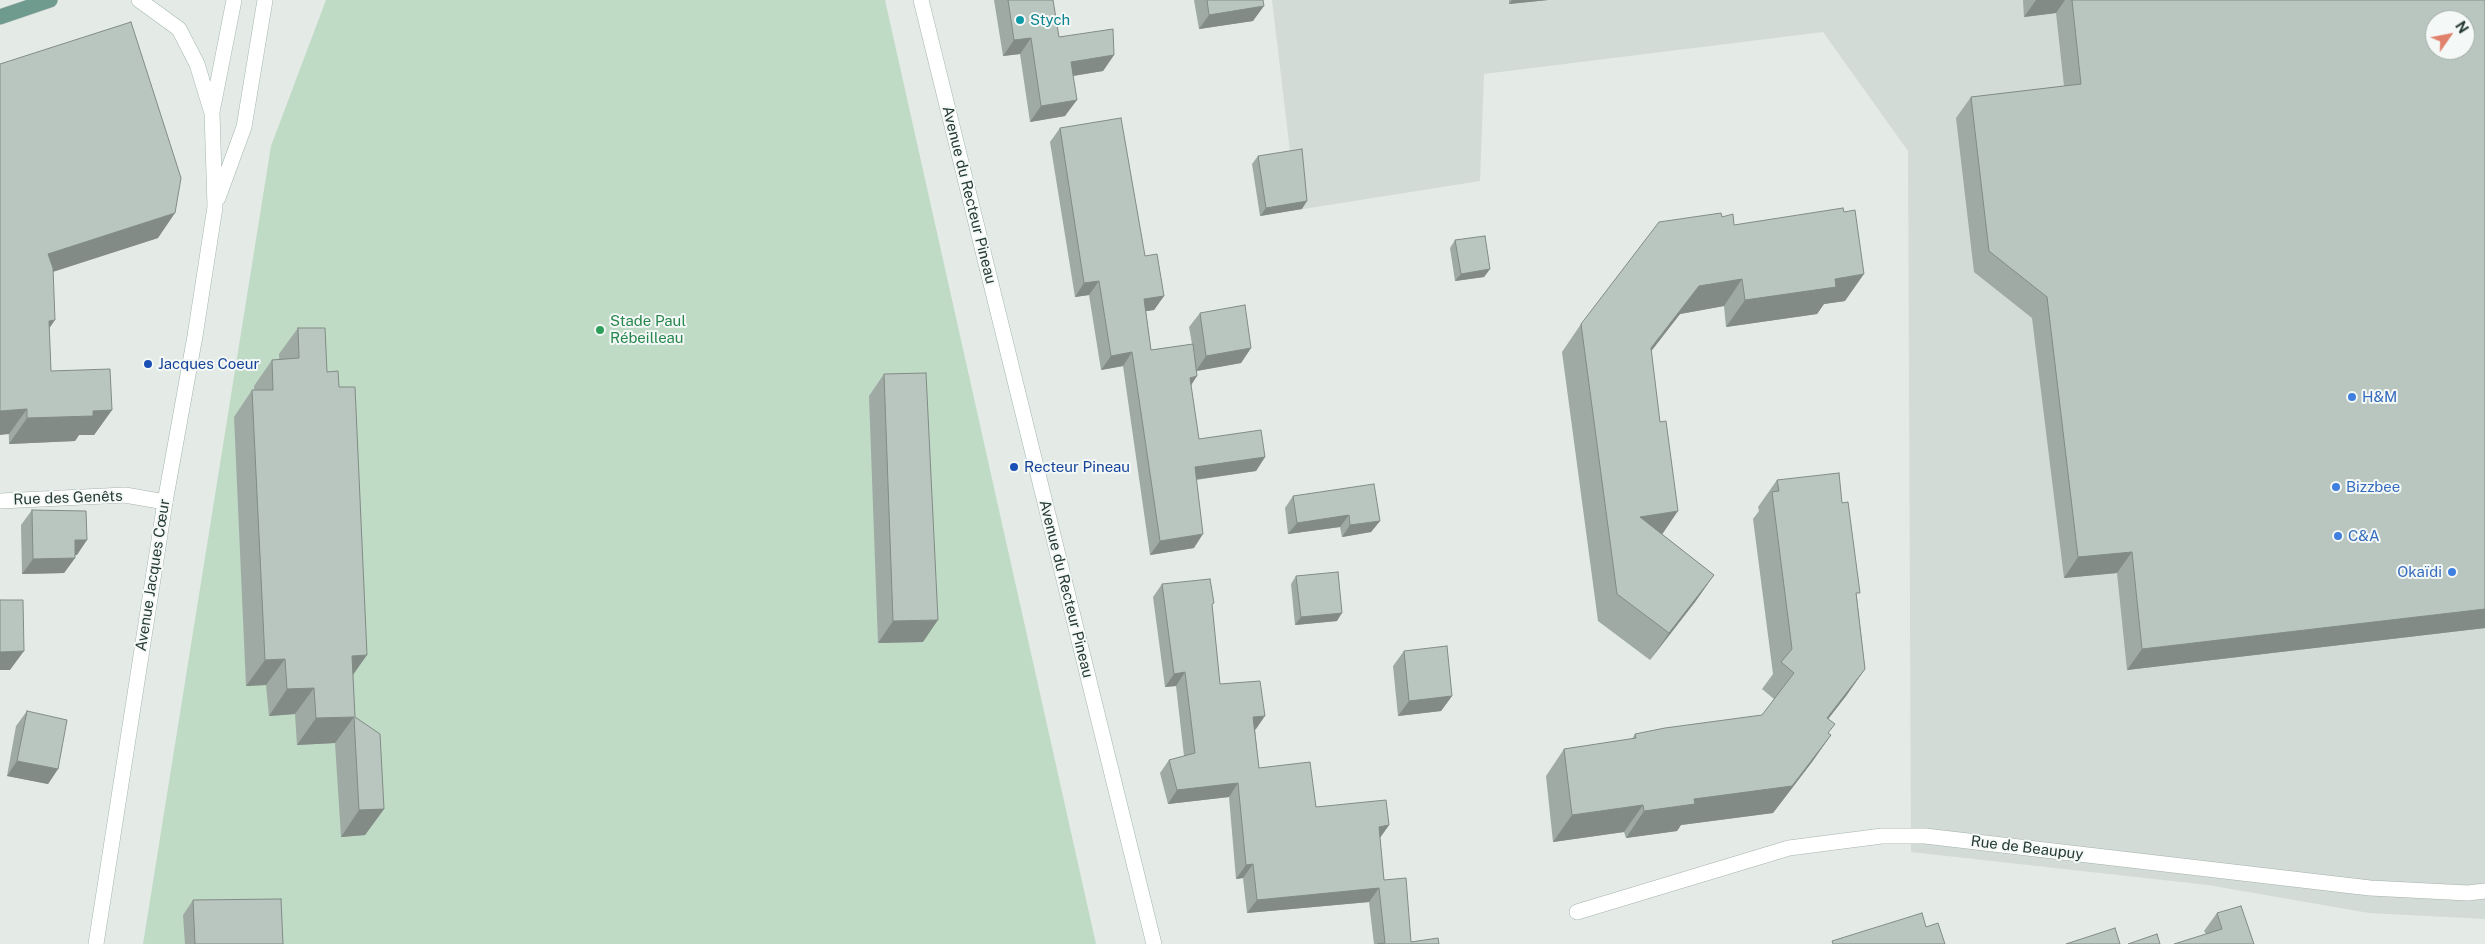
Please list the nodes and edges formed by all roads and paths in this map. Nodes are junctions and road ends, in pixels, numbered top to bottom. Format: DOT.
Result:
graph roads {
  1 [pos="50,0"];
  2 [pos="139,0"];
  3 [pos="234,0"];
  4 [pos="265,0"];
  5 [pos="920,0"];
  6 [pos="0,17"];
  7 [pos="212,112"];
  8 [pos="215,207"];
  9 [pos="0,501"];
  10 [pos="165,502"];
  11 [pos="2485,891"];
  12 [pos="1577,912"];
  13 [pos="96,944"];
  14 [pos="1154,944"];
  1 -- 6 [label="main road"];
  2 -- 7 [label="main road"];
  3 -- 7 [label="main road, Avenue Jacques Cœur"];
  4 -- 8 [label="main road, Avenue Jacques Cœur"];
  5 -- 14 [label="main road, Avenue du Recteur Pineau"];
  7 -- 8 [label="main road, Avenue Jacques Cœur"];
  8 -- 10 [label="main road, Avenue Jacques Cœur"];
  9 -- 10 [label="main road, Rue des Genêts"];
  10 -- 13 [label="main road, Avenue Jacques Cœur"];
  11 -- 12 [label="main road, Rue de Beaupuy"];
}
